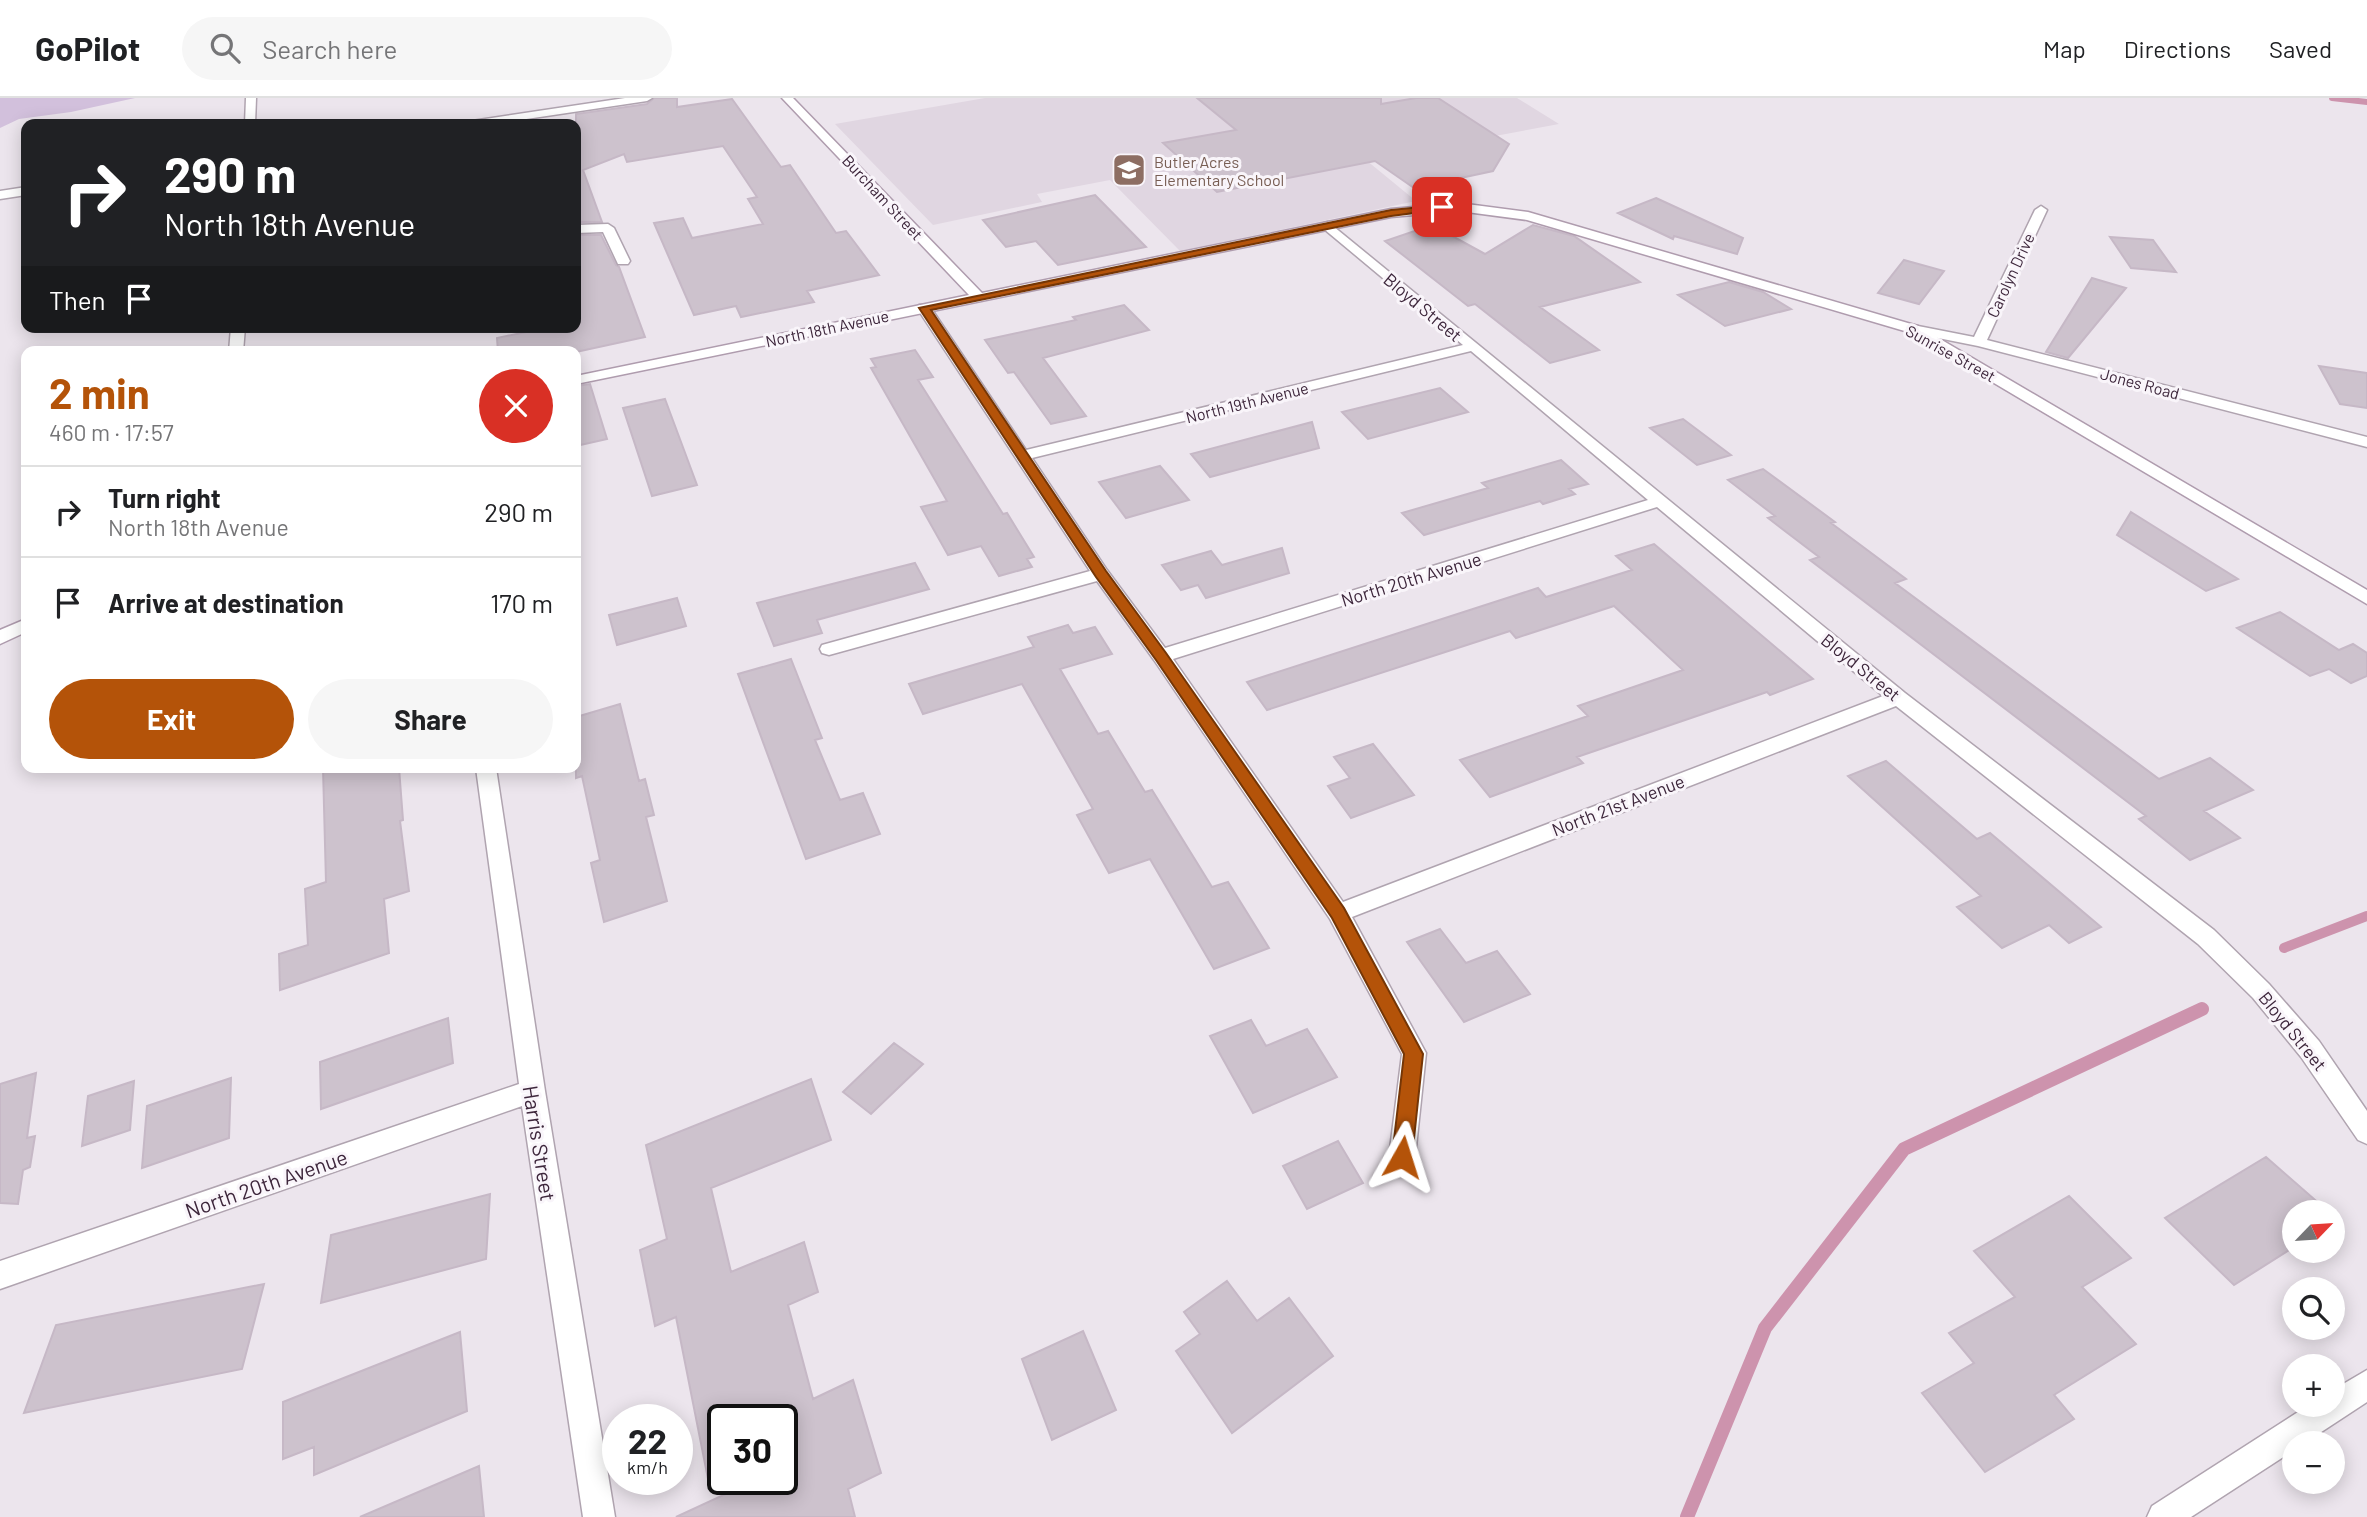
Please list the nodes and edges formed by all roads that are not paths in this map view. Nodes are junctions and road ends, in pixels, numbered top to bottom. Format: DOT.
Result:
graph roads {
  1 [pos="251,98"];
  2 [pos="647,98"];
  3 [pos="787,98"];
  4 [pos="250,119"];
  5 [pos="505,119"];
  6 [pos="21,192"];
  7 [pos="0,195"];
  8 [pos="1491,210"];
  9 [pos="2041,210"];
  10 [pos="1328,226"];
  11 [pos="581,229"];
  12 [pos="623,261"];
  13 [pos="978,297"];
  14 [pos="924,308"];
  15 [pos="1913,329"];
  16 [pos="1979,342"];
  17 [pos="1471,347"];
  18 [pos="581,379"];
  19 [pos="2367,442"];
  20 [pos="1022,456"];
  21 [pos="1661,501"];
  22 [pos="1101,574"];
  23 [pos="2367,598"];
  24 [pos="21,628"];
  25 [pos="0,638"];
  26 [pos="829,649"];
  27 [pos="1161,656"];
  28 [pos="1898,698"];
  29 [pos="487,773"];
  30 [pos="1338,913"];
  31 [pos="532,1091"];
  32 [pos="2367,1132"];
  33 [pos="1402,1157"];
  34 [pos="0,1275"];
  35 [pos="2367,1385"];
  36 [pos="599,1517"];
  37 [pos="2163,1517"];
  1 -- 4 [label="street"];
  2 -- 5 [label="street"];
  3 -- 13 [label="street, Burcham Street"];
  6 -- 7 [label="street"];
  8 -- 10 [label="street, North 18th Avenue"];
  8 -- 15 [label="street, Sunrise Street"];
  9 -- 16 [label="street, Carolyn Drive"];
  10 -- 13 [label="street, North 18th Avenue"];
  10 -- 17 [label="street, Bloyd Street"];
  11 -- 12 [label="street"];
  13 -- 14 [label="street, North 18th Avenue"];
  14 -- 18 [label="street, North 18th Avenue"];
  14 -- 20 [label="street"];
  15 -- 16 [label="street, Jones Road"];
  15 -- 23 [label="street, Sunrise Street"];
  16 -- 19 [label="street, Jones Road"];
  17 -- 20 [label="street, North 19th Avenue"];
  17 -- 21 [label="street, Bloyd Street"];
  20 -- 22 [label="street"];
  21 -- 27 [label="street, North 20th Avenue"];
  21 -- 28 [label="street, Bloyd Street"];
  22 -- 26 [label="street"];
  22 -- 27 [label="street"];
  24 -- 25 [label="street"];
  27 -- 30 [label="street"];
  28 -- 30 [label="street, North 21st Avenue"];
  28 -- 32 [label="street, Bloyd Street"];
  29 -- 31 [label="street, Harris Street"];
  30 -- 33 [label="street"];
  31 -- 34 [label="street, North 20th Avenue"];
  31 -- 36 [label="street, Harris Street"];
  35 -- 37 [label="street"];
}
